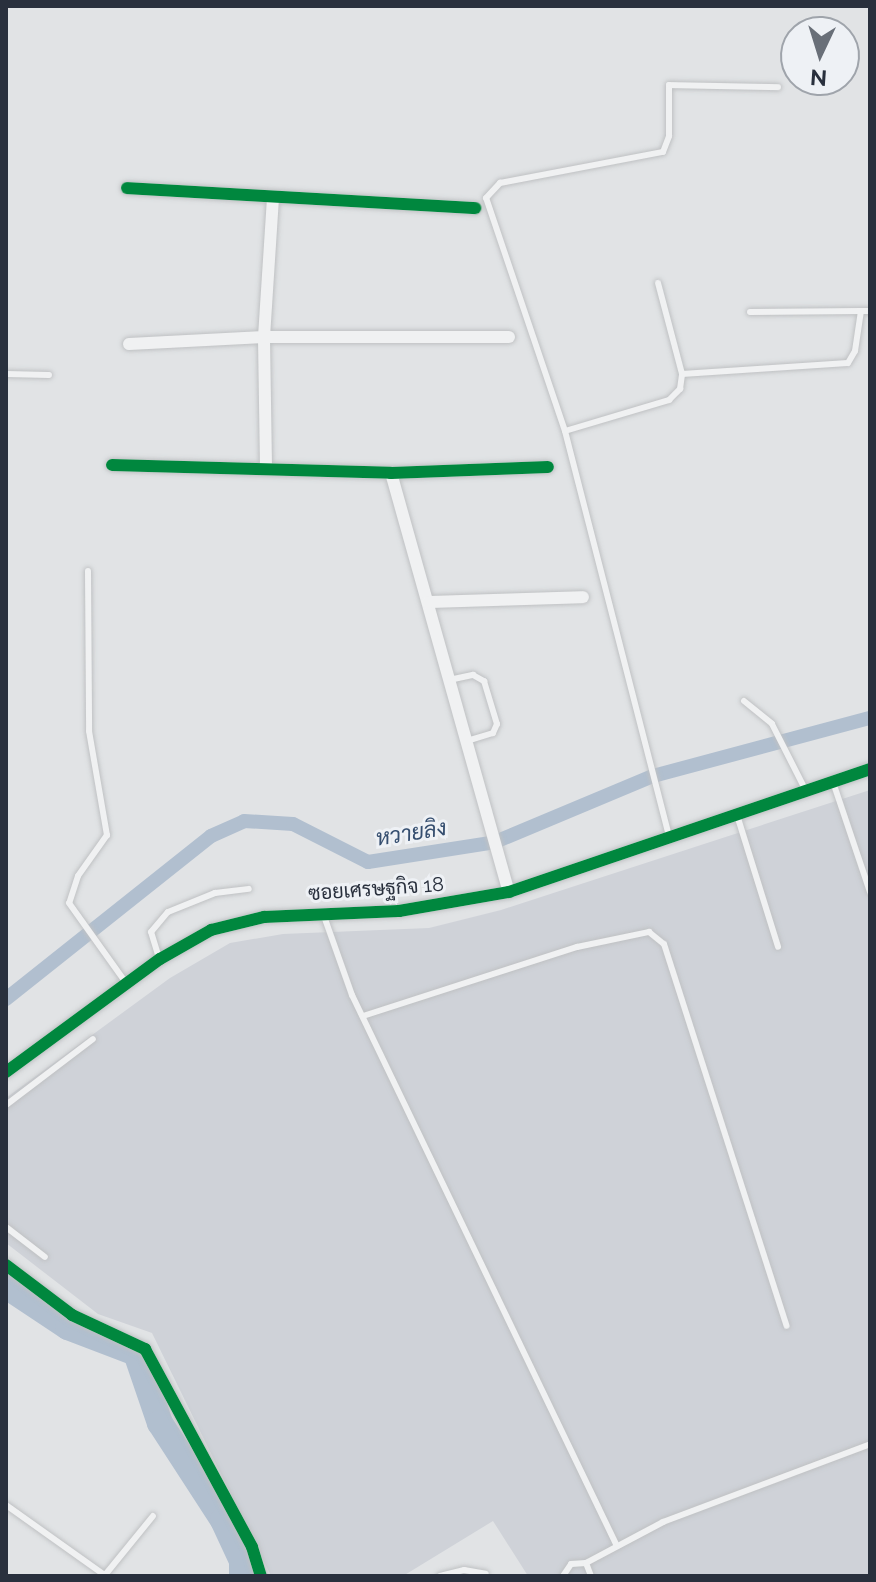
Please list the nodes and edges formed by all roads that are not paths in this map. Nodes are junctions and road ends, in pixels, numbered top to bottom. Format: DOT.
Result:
graph roads {
  1 [pos="778,87"];
  2 [pos="127,188"];
  3 [pos="273,197"];
  4 [pos="475,208"];
  5 [pos="658,283"];
  6 [pos="861,311"];
  7 [pos="870,311"];
  8 [pos="750,312"];
  9 [pos="264,337"];
  10 [pos="509,337"];
  11 [pos="129,344"];
  12 [pos="6,374"];
  13 [pos="682,374"];
  14 [pos="49,375"];
  15 [pos="565,431"];
  16 [pos="112,465"];
  17 [pos="266,466"];
  18 [pos="548,467"];
  19 [pos="391,473"];
  20 [pos="88,571"];
  21 [pos="583,597"];
  22 [pos="428,602"];
  23 [pos="449,680"];
  24 [pos="744,701"];
  25 [pos="467,741"];
  26 [pos="870,769"];
  27 [pos="833,782"];
  28 [pos="806,791"];
  29 [pos="737,815"];
  30 [pos="669,837"];
  31 [pos="249,889"];
  32 [pos="509,892"];
  33 [pos="870,892"];
  34 [pos="323,912"];
  35 [pos="778,947"];
  36 [pos="160,959"];
  37 [pos="126,983"];
  38 [pos="363,1016"];
  39 [pos="93,1039"];
  40 [pos="6,1072"];
  41 [pos="6,1105"];
  42 [pos="6,1227"];
  43 [pos="45,1257"];
  44 [pos="6,1265"];
  45 [pos="787,1326"];
  46 [pos="870,1444"];
  47 [pos="6,1505"];
  48 [pos="153,1516"];
  49 [pos="616,1544"];
  50 [pos="586,1563"];
  51 [pos="486,1574"];
  52 [pos="105,1576"];
  53 [pos="261,1576"];
  54 [pos="440,1576"];
  55 [pos="563,1576"];
  56 [pos="591,1576"];
  1 -- 15 [label="lane"];
  2 -- 3 [label="street"];
  3 -- 4 [label="street"];
  3 -- 9 [label="street"];
  5 -- 13 [label="lane"];
  6 -- 7 [label="lane"];
  6 -- 8 [label="lane"];
  6 -- 13 [label="lane"];
  9 -- 10 [label="street"];
  9 -- 11 [label="street"];
  9 -- 17 [label="street"];
  12 -- 14 [label="lane"];
  13 -- 15 [label="lane"];
  15 -- 30 [label="lane"];
  16 -- 17 [label="street"];
  17 -- 19 [label="street"];
  18 -- 19 [label="street"];
  19 -- 22 [label="street"];
  20 -- 37 [label="lane"];
  21 -- 22 [label="street"];
  22 -- 23 [label="street"];
  23 -- 25 [label="street"];
  23 -- 25 [label="lane"];
  24 -- 28 [label="lane"];
  25 -- 32 [label="street"];
  26 -- 27 [label="street, ซอยเศรษฐกิจ 18"];
  27 -- 28 [label="street, ซอยเศรษฐกิจ 18"];
  27 -- 33 [label="lane"];
  28 -- 29 [label="street, ซอยเศรษฐกิจ 18"];
  29 -- 30 [label="street, ซอยเศรษฐกิจ 18"];
  29 -- 35 [label="lane"];
  30 -- 32 [label="street, ซอยเศรษฐกิจ 18"];
  31 -- 36 [label="lane"];
  32 -- 34 [label="street, ซอยเศรษฐกิจ 18"];
  34 -- 36 [label="street, ซอยเศรษฐกิจ 18"];
  34 -- 38 [label="lane"];
  36 -- 37 [label="street, ซอยเศรษฐกิจ 18"];
  37 -- 40 [label="street, ซอยเศรษฐกิจ 18"];
  38 -- 45 [label="lane"];
  38 -- 49 [label="lane"];
  39 -- 41 [label="lane"];
  42 -- 43 [label="lane"];
  44 -- 53 [label="street"];
  46 -- 49 [label="lane"];
  47 -- 52 [label="lane"];
  48 -- 52 [label="lane"];
  49 -- 50 [label="lane"];
  50 -- 55 [label="lane"];
  50 -- 56 [label="lane"];
  51 -- 54 [label="lane"];
}
